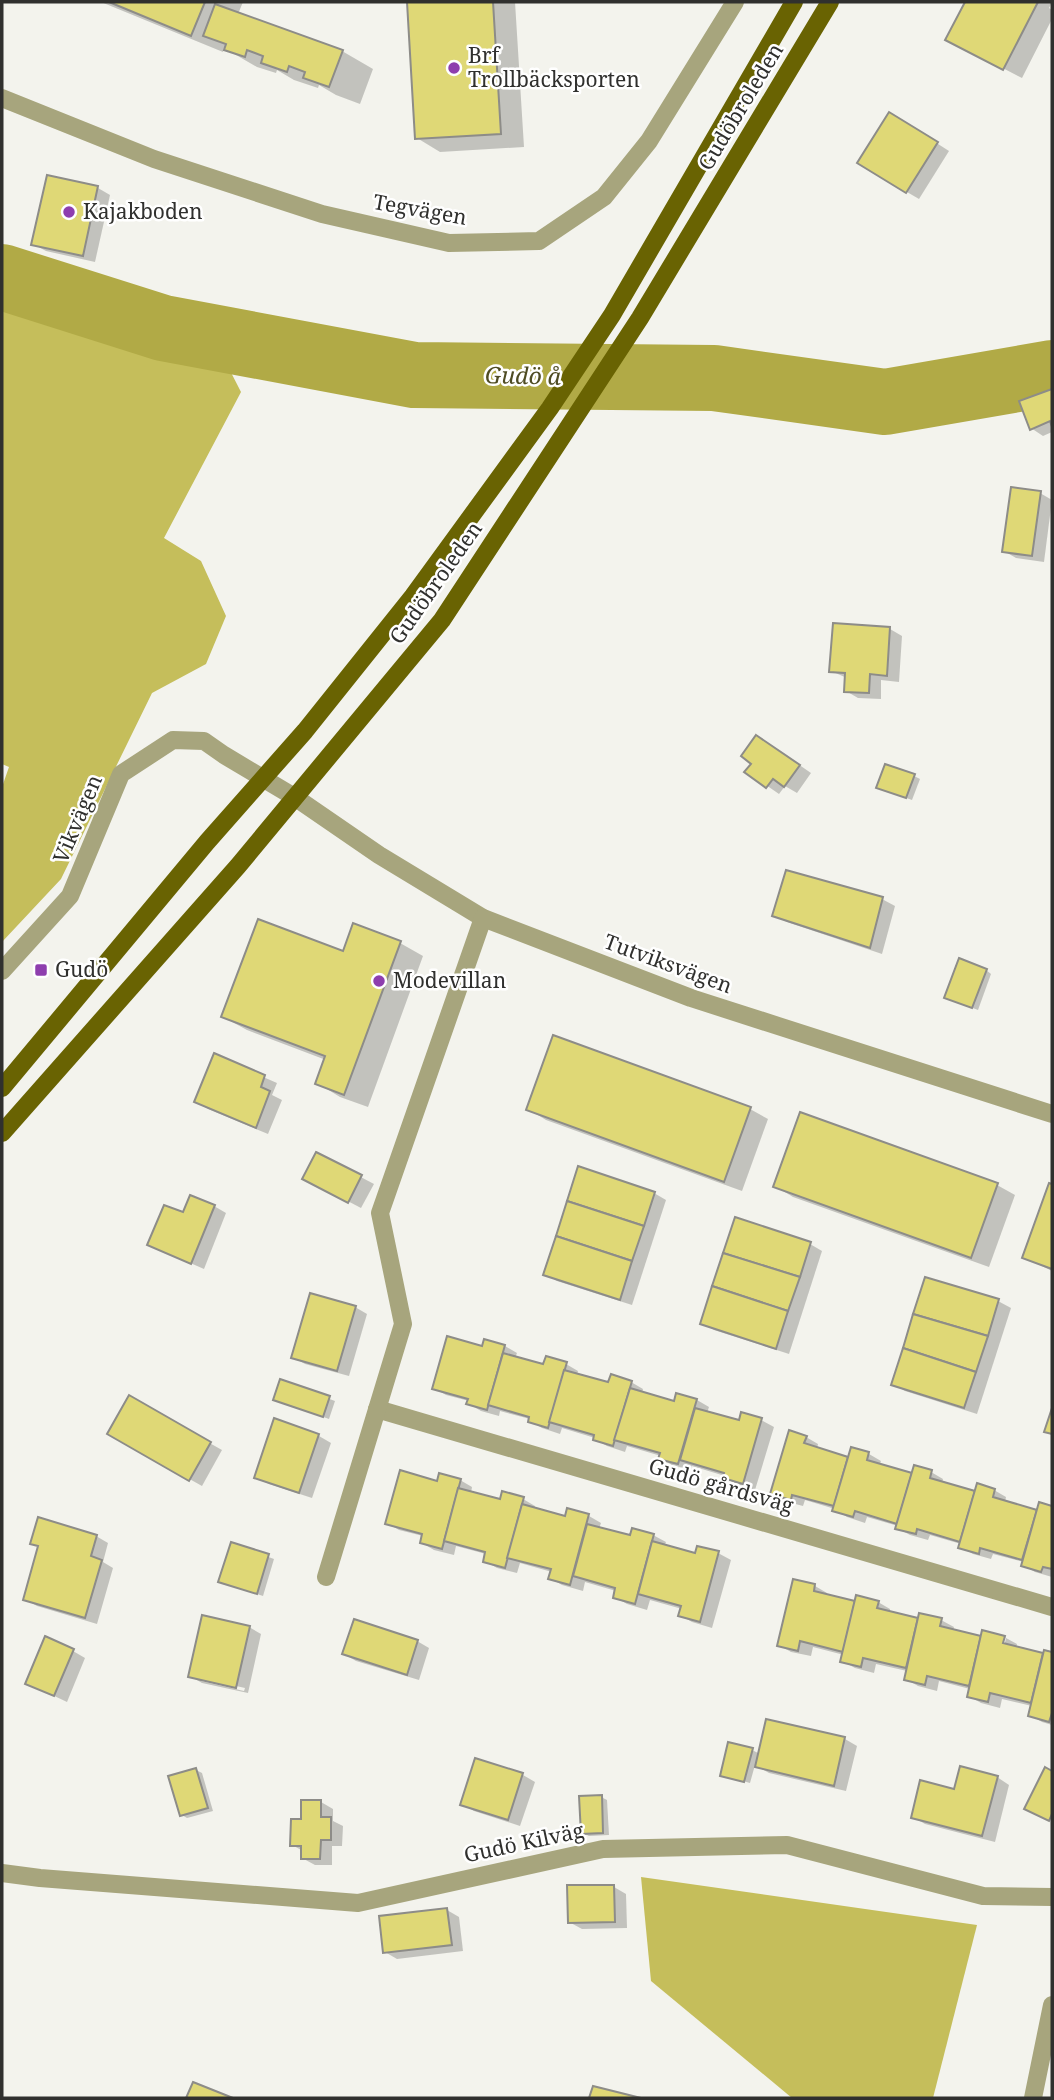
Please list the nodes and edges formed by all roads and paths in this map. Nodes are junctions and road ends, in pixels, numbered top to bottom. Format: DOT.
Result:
graph roads {
  1 [pos="735,2"];
  2 [pos="794,2"];
  3 [pos="830,2"];
  4 [pos="2,98"];
  5 [pos="264,778"];
  6 [pos="296,798"];
  7 [pos="483,918"];
  8 [pos="2,971"];
  9 [pos="2,1088"];
  10 [pos="1052,1114"];
  11 [pos="2,1133"];
  12 [pos="377,1409"];
  13 [pos="326,1577"];
  14 [pos="1052,1607"];
  15 [pos="2,1873"];
  16 [pos="1052,1897"];
  17 [pos="1052,2005"];
  18 [pos="1033,2098"];
  1 -- 4 [label="street, Tegvägen"];
  2 -- 5 [label="main road, Gudöbroleden"];
  3 -- 6 [label="main road, Gudöbroleden"];
  5 -- 6 [label="street, Vikvägen"];
  5 -- 8 [label="street, Vikvägen"];
  5 -- 9 [label="main road, Gudöbroleden"];
  6 -- 7 [label="street, Tutviksvägen"];
  6 -- 11 [label="main road, Gudöbroleden"];
  7 -- 10 [label="street, Tutviksvägen"];
  7 -- 12 [label="street"];
  12 -- 13 [label="street"];
  12 -- 14 [label="street, Gudö gårdsväg"];
  15 -- 16 [label="street, Gudö Kilväg"];
  17 -- 18 [label="street"];
}
